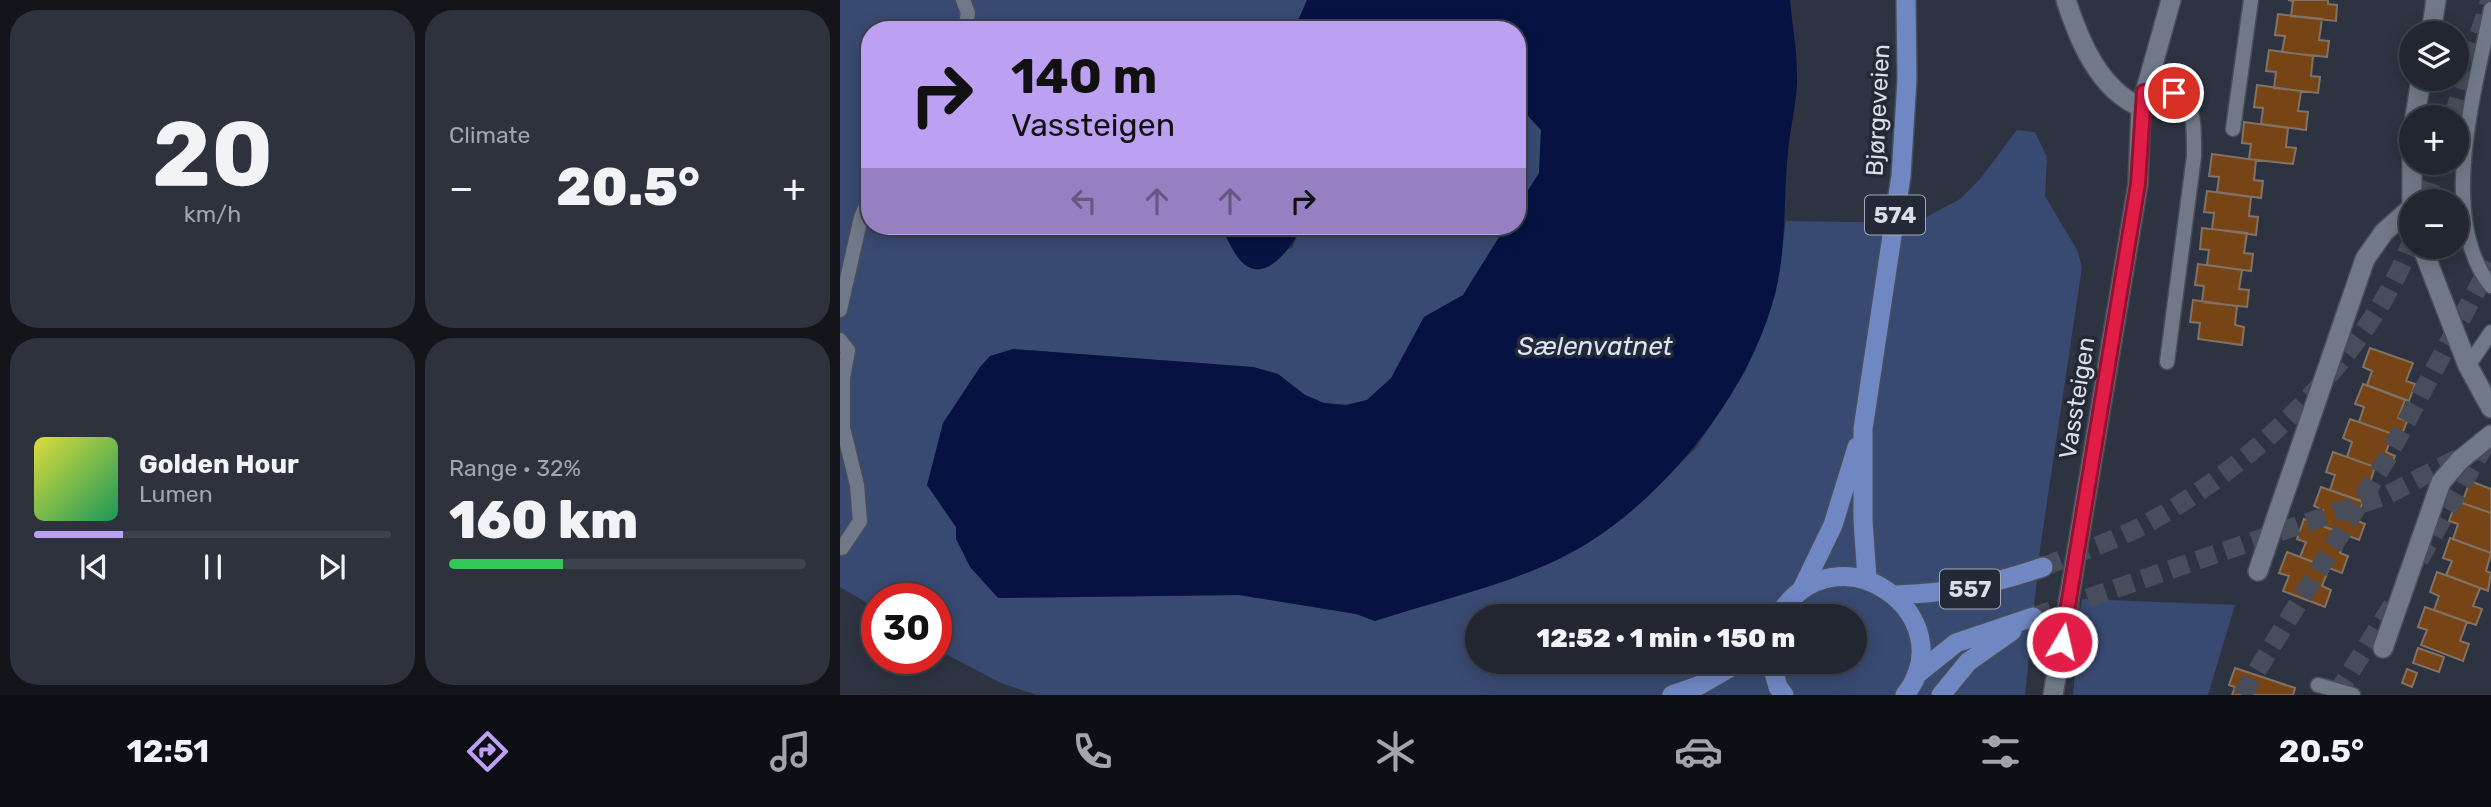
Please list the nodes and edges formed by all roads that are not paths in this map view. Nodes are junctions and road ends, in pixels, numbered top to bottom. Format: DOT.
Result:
graph roads {
  1 [pos="963,0"];
  2 [pos="1906,0"];
  3 [pos="2066,0"];
  4 [pos="2171,0"];
  5 [pos="2251,0"];
  6 [pos="2436,0"];
  7 [pos="2491,9"];
  8 [pos="967,21"];
  9 [pos="2433,21"];
  10 [pos="2143,100"];
  11 [pos="2233,128"];
  12 [pos="861,218"];
  13 [pos="2399,220"];
  14 [pos="2427,259"];
  15 [pos="2491,286"];
  16 [pos="840,310"];
  17 [pos="2491,332"];
  18 [pos="840,340"];
  19 [pos="2167,362"];
  20 [pos="2468,366"];
  21 [pos="2491,408"];
  22 [pos="1863,429"];
  23 [pos="2491,435"];
  24 [pos="842,548"];
  25 [pos="2043,566"];
  26 [pos="2258,571"];
  27 [pos="1867,579"];
  28 [pos="1802,589"];
  29 [pos="1895,595"];
  30 [pos="1789,604"];
  31 [pos="2383,648"];
  32 [pos="1719,674"];
  33 [pos="1776,674"];
  34 [pos="1916,675"];
  35 [pos="2318,685"];
  36 [pos="1672,695"];
  37 [pos="1784,695"];
  38 [pos="1905,695"];
  39 [pos="1941,695"];
  40 [pos="2053,695"];
  41 [pos="2353,695"];
  1 -- 8 [label="lane"];
  2 -- 22 [label="main road, Bjørgeveien / 574"];
  3 -- 10 [label="street"];
  4 -- 10 [label="street, Vassteigen"];
  5 -- 11 [label="lane"];
  6 -- 9 [label="street"];
  7 -- 15 [label="lane"];
  10 -- 19 [label="lane"];
  10 -- 40 [label="street, Vassteigen"];
  12 -- 16 [label="lane"];
  13 -- 26 [label="street"];
  14 -- 20 [label="street"];
  17 -- 20 [label="lane"];
  18 -- 24 [label="lane"];
  20 -- 21 [label="street"];
  22 -- 27 [label="main road, Bjørgeveien / 574"];
  22 -- 28 [label="main road, Bjørgeveien / 574"];
  23 -- 31 [label="street"];
  25 -- 29 [label="main road, 557"];
  27 -- 28 [label="main road, 557"];
  27 -- 29 [label="main road, 557"];
  28 -- 30 [label="main road, 557"];
  29 -- 34 [label="main road, 557"];
  32 -- 36 [label="main road"];
  33 -- 37 [label="main road"];
  34 -- 38 [label="main road, 557"];
  34 -- 39 [label="main road, 557"];
  35 -- 41 [label="lane"];
}
